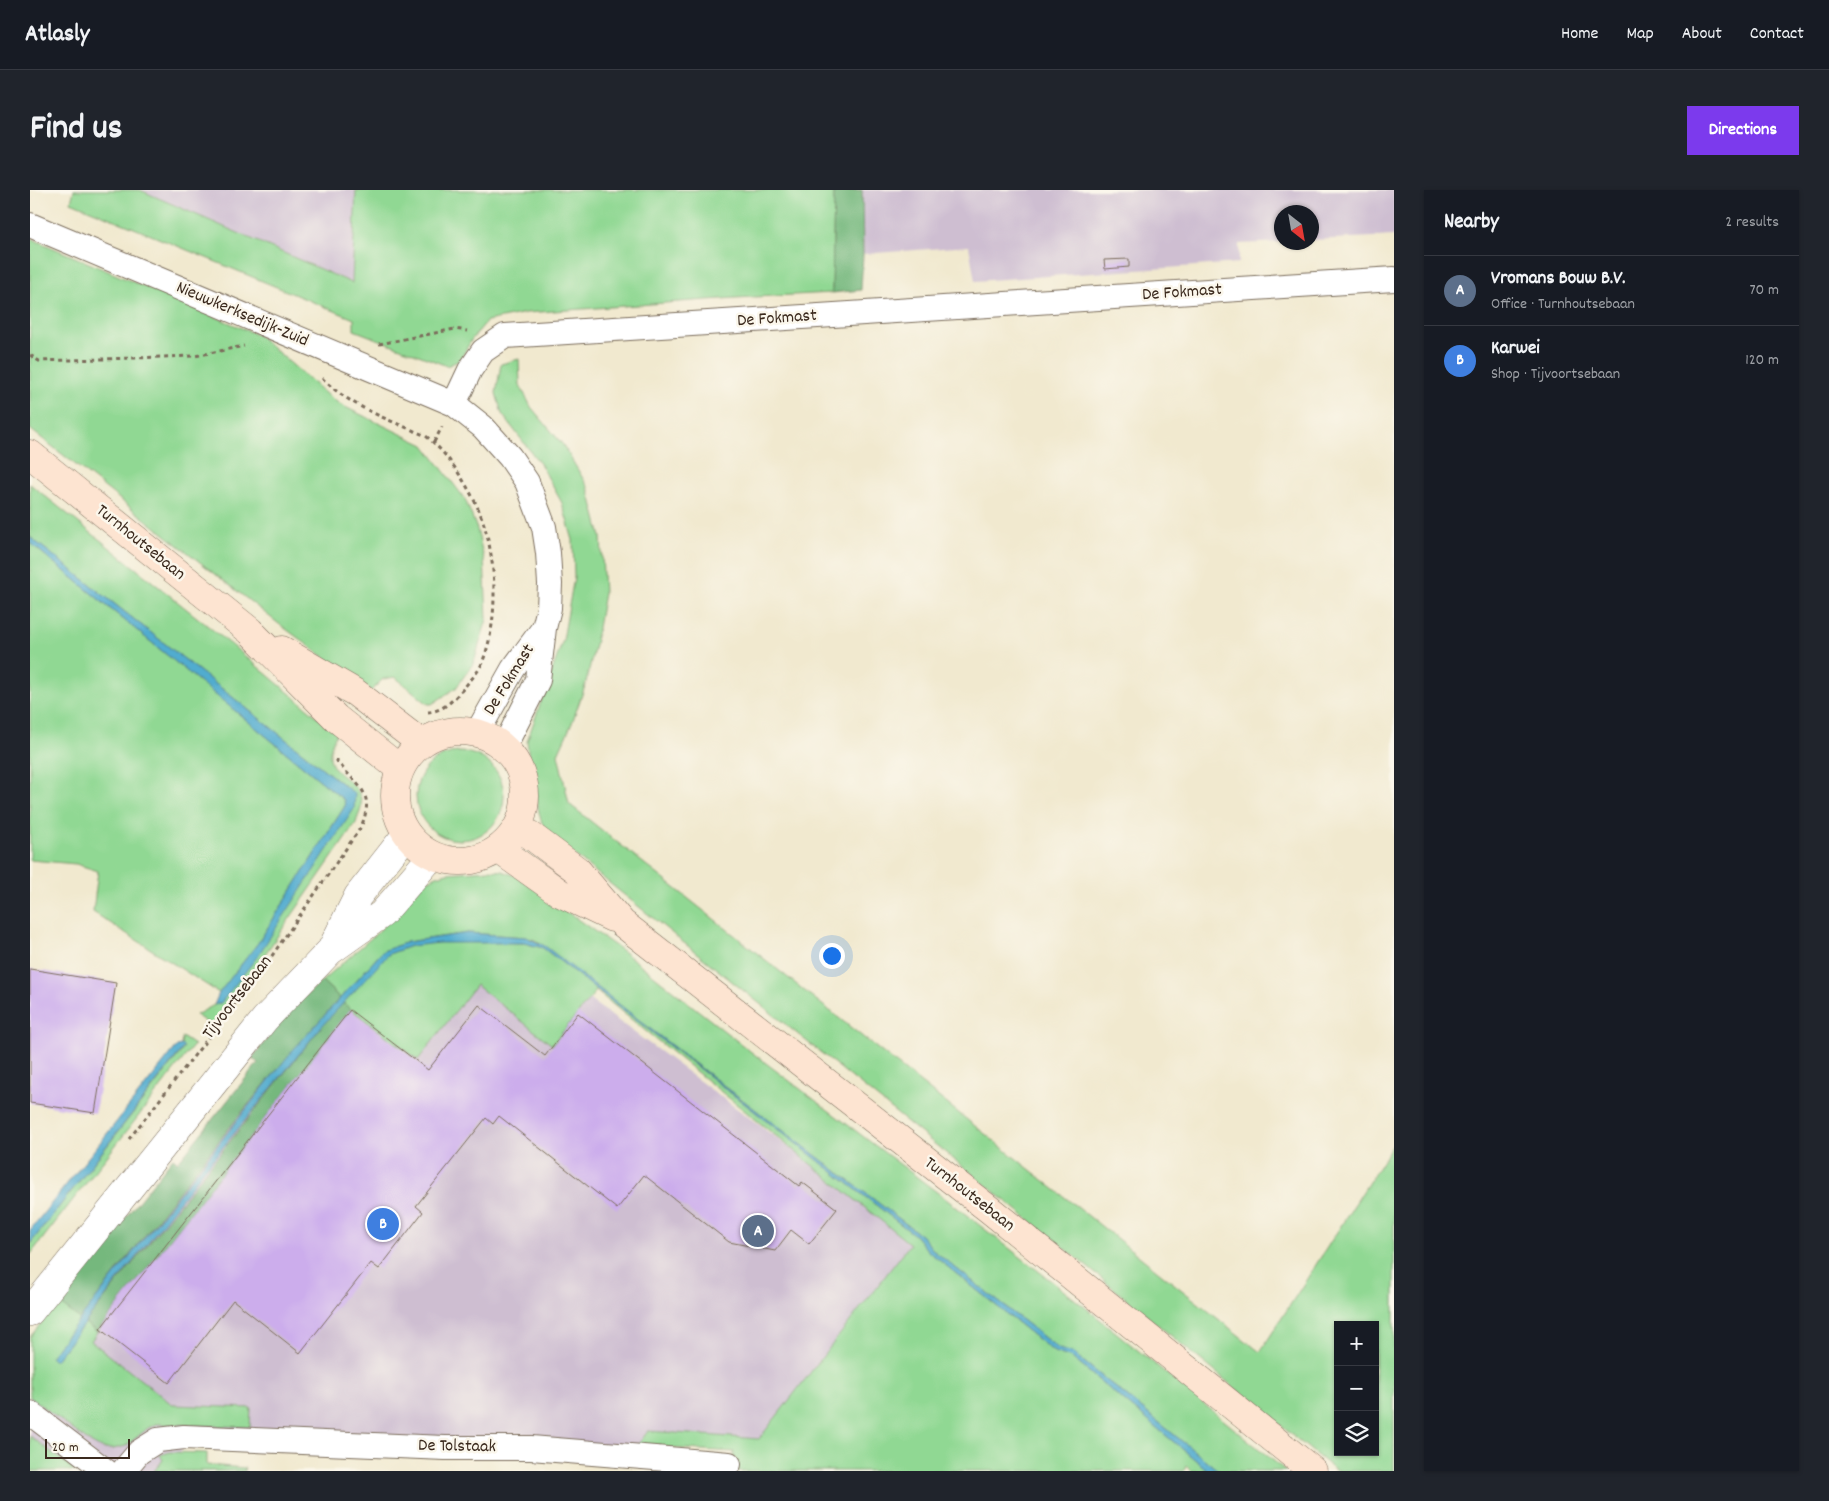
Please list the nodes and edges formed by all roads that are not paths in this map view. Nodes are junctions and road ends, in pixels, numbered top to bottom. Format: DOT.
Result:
graph roads {
  1 [pos="30,225"];
  2 [pos="1394,279"];
  3 [pos="454,404"];
  4 [pos="30,454"];
  5 [pos="544,628"];
  6 [pos="250,631"];
  7 [pos="477,733"];
  8 [pos="421,743"];
  9 [pos="504,747"];
  10 [pos="400,768"];
  11 [pos="518,826"];
  12 [pos="406,835"];
  13 [pos="498,849"];
  14 [pos="432,856"];
  15 [pos="622,923"];
  16 [pos="330,951"];
  17 [pos="30,1312"];
  18 [pos="30,1413"];
  19 [pos="729,1464"];
  20 [pos="106,1471"];
  21 [pos="123,1471"];
  22 [pos="1313,1471"];
  1 -- 3 [label="street, Nieuwkerksedijk-Zuid"];
  2 -- 3 [label="street, De Fokmast"];
  3 -- 5 [label="street, De Fokmast"];
  4 -- 6 [label="main road, Turnhoutsebaan"];
  5 -- 7 [label="street, De Fokmast"];
  5 -- 9 [label="street, De Fokmast"];
  6 -- 8 [label="main road, Turnhoutsebaan"];
  6 -- 10 [label="main road, Turnhoutsebaan"];
  7 -- 8 [label="main road"];
  7 -- 9 [label="main road"];
  8 -- 10 [label="main road"];
  9 -- 11 [label="main road"];
  10 -- 12 [label="main road"];
  11 -- 13 [label="main road"];
  11 -- 15 [label="main road, Turnhoutsebaan"];
  12 -- 14 [label="main road"];
  12 -- 16 [label="street, Tijvoortsebaan"];
  13 -- 14 [label="main road"];
  13 -- 15 [label="main road, Turnhoutsebaan"];
  14 -- 16 [label="street, Tijvoortsebaan"];
  15 -- 22 [label="main road, Turnhoutsebaan"];
  16 -- 17 [label="street, Tijvoortsebaan"];
  18 -- 20 [label="street"];
  19 -- 21 [label="street, De Tolstaak"];
}
